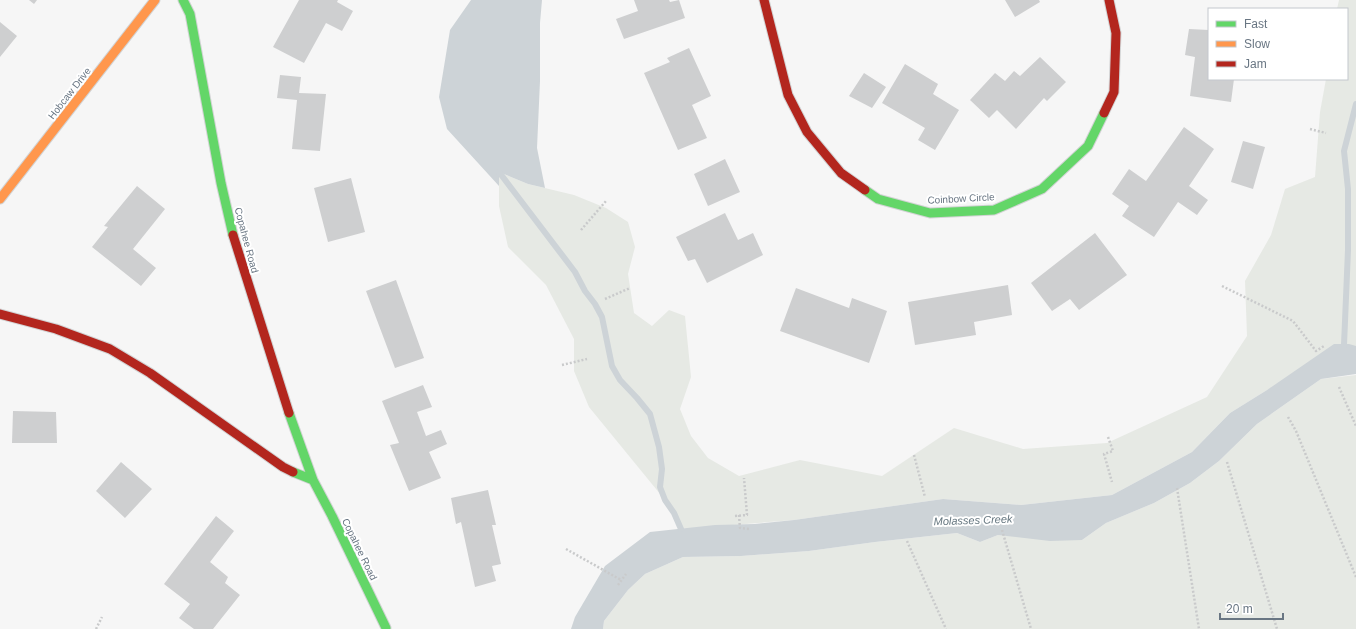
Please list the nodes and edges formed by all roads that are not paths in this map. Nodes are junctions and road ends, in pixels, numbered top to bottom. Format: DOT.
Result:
graph roads {
  1 [pos="155,0"];
  2 [pos="183,0"];
  3 [pos="764,0"];
  4 [pos="1109,0"];
  5 [pos="0,199"];
  6 [pos="0,314"];
  7 [pos="313,480"];
  8 [pos="386,628"];
  1 -- 5 [label="street, Hobcaw Drive"];
  2 -- 7 [label="street, Copahee Road"];
  3 -- 4 [label="street, Coinbow Circle"];
  6 -- 7 [label="street"];
  7 -- 8 [label="street, Copahee Road"];
}
